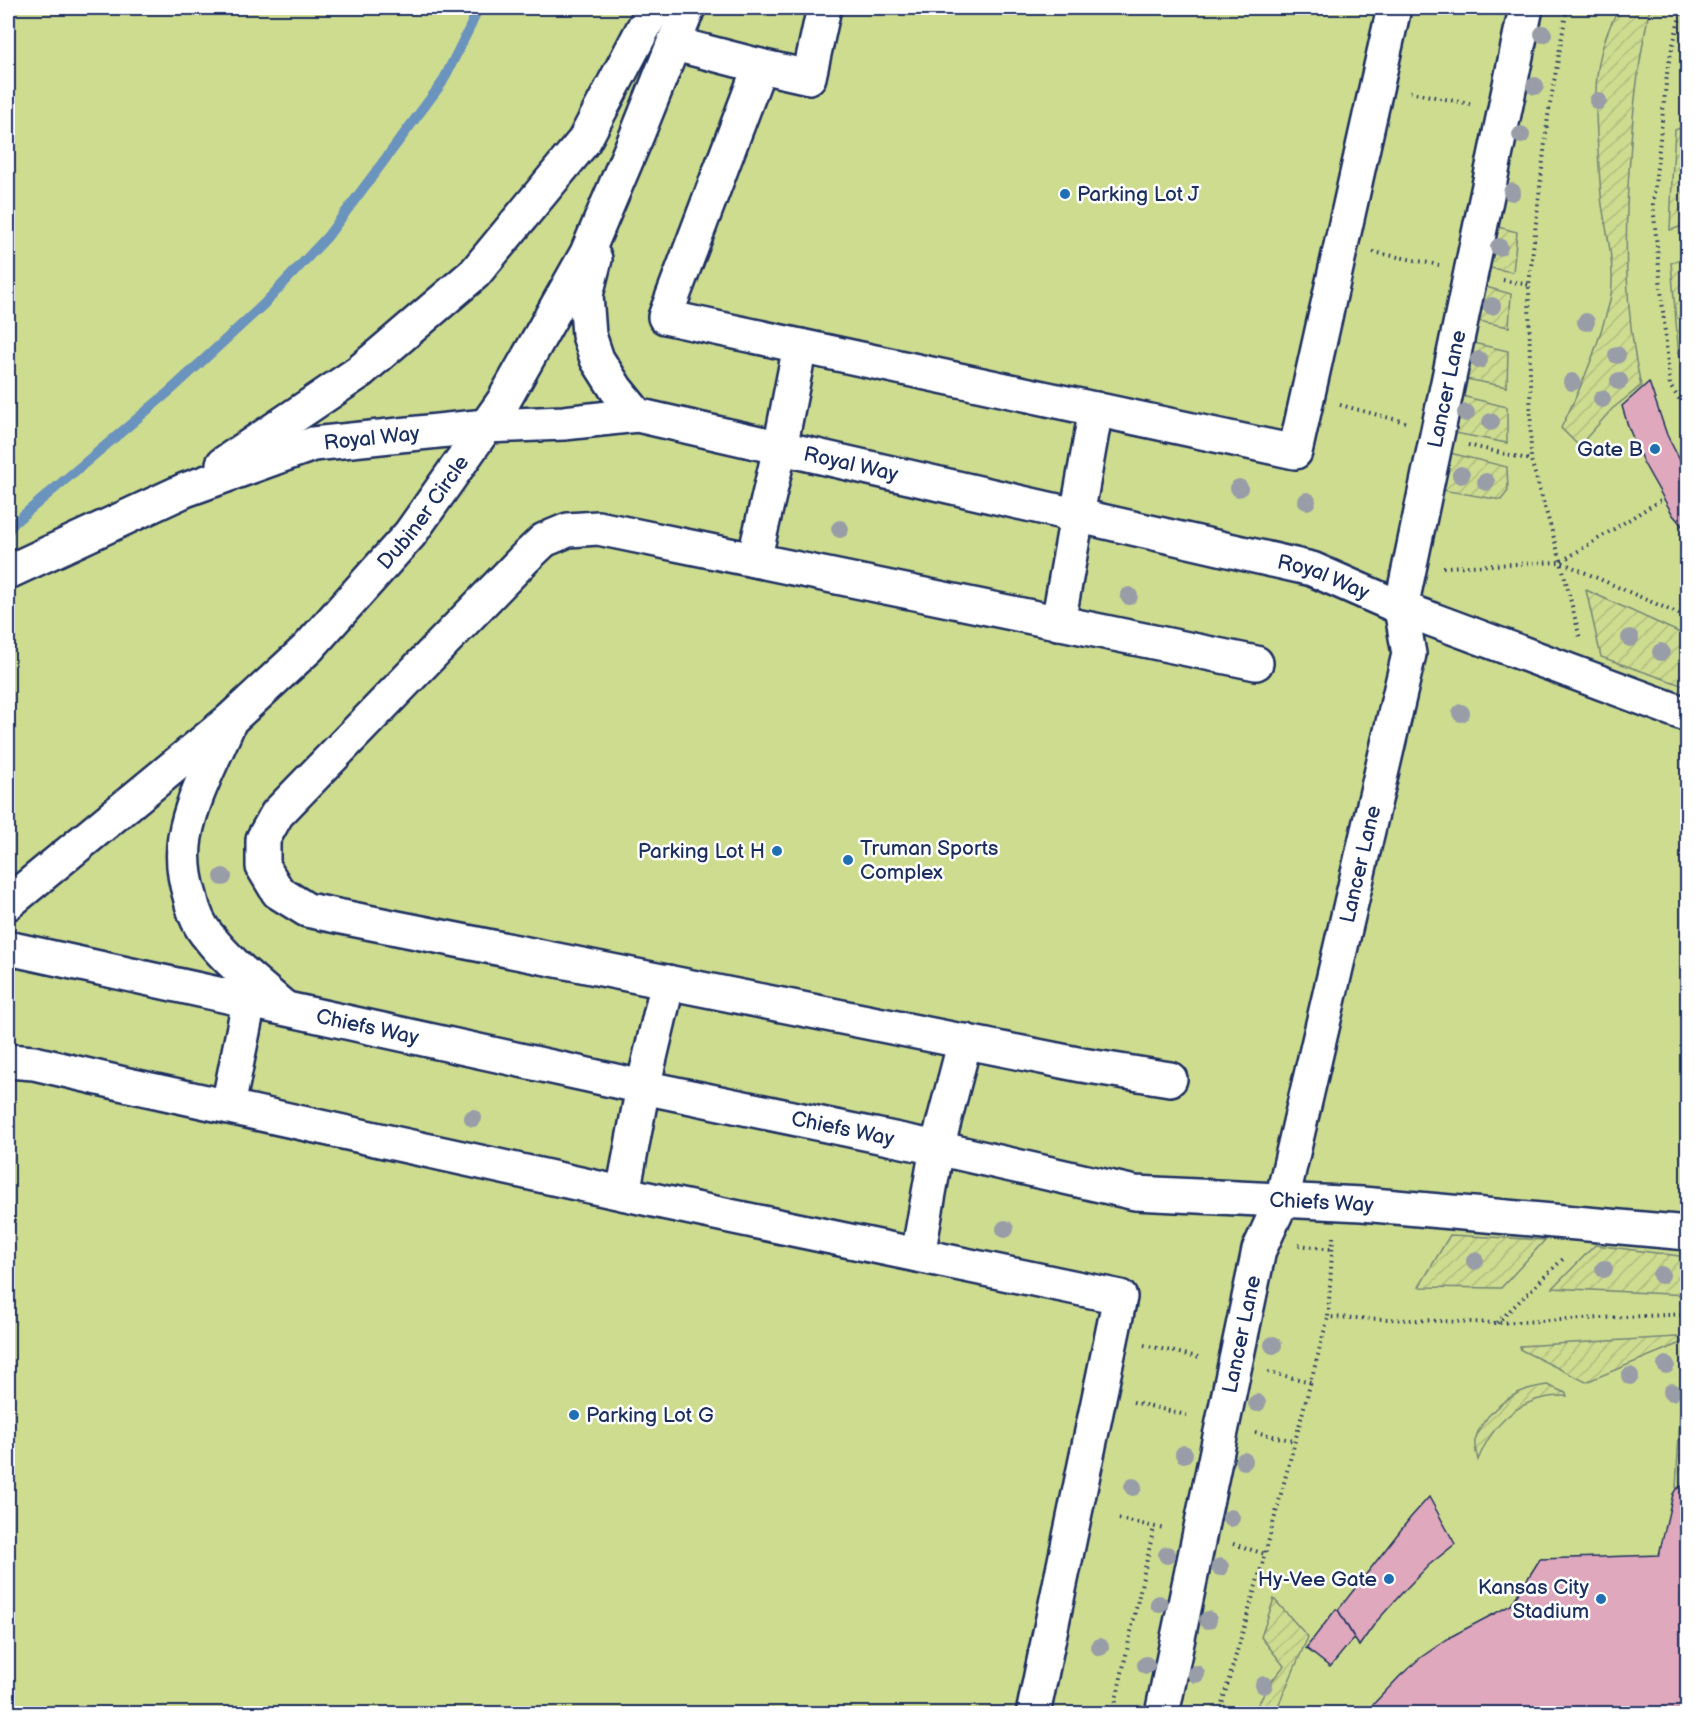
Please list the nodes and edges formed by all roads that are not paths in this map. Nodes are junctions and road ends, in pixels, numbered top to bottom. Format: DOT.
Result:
graph roads {
  1 [pos="654,8"];
  2 [pos="688,8"];
  3 [pos="824,8"];
  4 [pos="1394,8"];
  5 [pos="1526,8"];
  6 [pos="675,44"];
  7 [pos="760,66"];
  8 [pos="606,209"];
  9 [pos="801,346"];
  10 [pos="1096,409"];
  11 [pos="637,415"];
  12 [pos="486,426"];
  13 [pos="780,448"];
  14 [pos="184,490"];
  15 [pos="1078,514"];
  16 [pos="754,560"];
  17 [pos="8,572"];
  18 [pos="1401,608"];
  19 [pos="1058,623"];
  20 [pos="1256,663"];
  21 [pos="1688,715"];
  22 [pos="229,721"];
  23 [pos="8,903"];
  24 [pos="8,948"];
  25 [pos="668,982"];
  26 [pos="249,1002"];
  27 [pos="287,1010"];
  28 [pos="965,1041"];
  29 [pos="8,1061"];
  30 [pos="1170,1079"];
  31 [pos="643,1087"];
  32 [pos="228,1106"];
  33 [pos="937,1148"];
  34 [pos="623,1193"];
  35 [pos="1282,1200"];
  36 [pos="1688,1233"];
  37 [pos="918,1255"];
  38 [pos="1033,1713"];
  39 [pos="1162,1713"];
  1 -- 14 [label="street"];
  2 -- 6 [label="street, Dubiner Circle"];
  3 -- 7 [label="street"];
  4 -- 10 [label="street"];
  5 -- 18 [label="street, Lancer Lane"];
  6 -- 7 [label="street"];
  6 -- 8 [label="street, Dubiner Circle"];
  7 -- 9 [label="street"];
  8 -- 11 [label="street"];
  8 -- 12 [label="street, Dubiner Circle"];
  9 -- 10 [label="street"];
  9 -- 13 [label="street"];
  10 -- 15 [label="street"];
  11 -- 12 [label="street, Royal Way"];
  11 -- 13 [label="street, Royal Way"];
  12 -- 14 [label="street, Royal Way"];
  12 -- 22 [label="street, Dubiner Circle"];
  13 -- 15 [label="street, Royal Way"];
  13 -- 16 [label="street"];
  14 -- 17 [label="street, Royal Way"];
  15 -- 18 [label="street, Royal Way"];
  15 -- 19 [label="street"];
  16 -- 19 [label="street"];
  16 -- 25 [label="street"];
  18 -- 21 [label="street, Royal Way"];
  18 -- 35 [label="street, Lancer Lane"];
  19 -- 20 [label="street"];
  22 -- 23 [label="street, Dubiner Circle"];
  22 -- 27 [label="street"];
  24 -- 26 [label="street, Chiefs Way"];
  25 -- 28 [label="street"];
  25 -- 31 [label="street"];
  26 -- 27 [label="street, Chiefs Way"];
  26 -- 32 [label="street"];
  27 -- 31 [label="street, Chiefs Way"];
  28 -- 30 [label="street"];
  28 -- 33 [label="street"];
  29 -- 32 [label="street"];
  31 -- 33 [label="street, Chiefs Way"];
  31 -- 34 [label="street"];
  32 -- 34 [label="street"];
  33 -- 35 [label="street, Chiefs Way"];
  33 -- 37 [label="street"];
  34 -- 37 [label="street"];
  35 -- 36 [label="street, Chiefs Way"];
  35 -- 39 [label="street, Lancer Lane"];
  37 -- 38 [label="street"];
}
